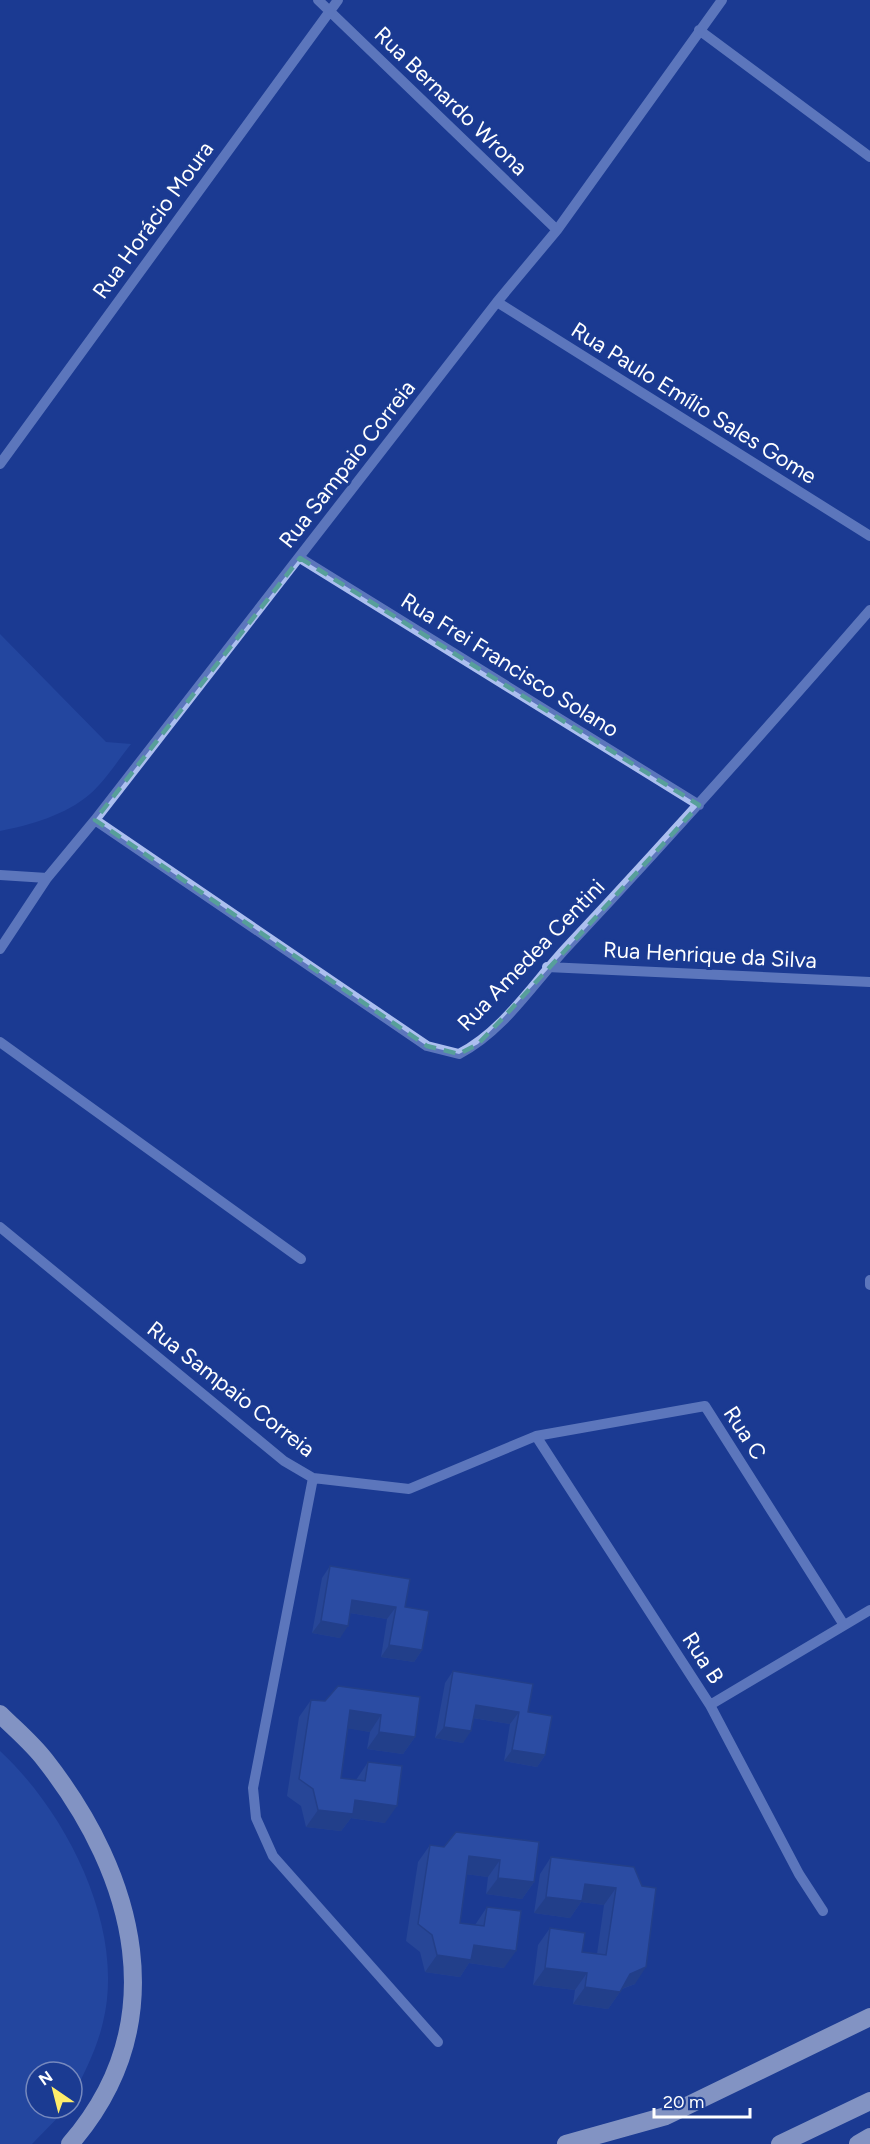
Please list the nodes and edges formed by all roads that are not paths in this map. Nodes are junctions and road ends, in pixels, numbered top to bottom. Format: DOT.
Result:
graph roads {
  1 [pos="318,0"];
  2 [pos="338,0"];
  3 [pos="722,0"];
  4 [pos="330,11"];
  5 [pos="699,30"];
  6 [pos="870,157"];
  7 [pos="556,230"];
  8 [pos="497,302"];
  9 [pos="0,464"];
  10 [pos="870,536"];
  11 [pos="300,558"];
  12 [pos="870,610"];
  13 [pos="699,805"];
  14 [pos="94,820"];
  15 [pos="0,875"];
  16 [pos="47,878"];
  17 [pos="0,949"];
  18 [pos="547,967"];
  19 [pos="870,982"];
  20 [pos="0,1042"];
  21 [pos="0,1227"];
  22 [pos="302,1259"];
  23 [pos="870,1280"];
  24 [pos="870,1285"];
  25 [pos="536,1436"];
  26 [pos="313,1478"];
  27 [pos="870,1610"];
  28 [pos="844,1625"];
  29 [pos="710,1705"];
  30 [pos="0,1714"];
  31 [pos="823,1911"];
  32 [pos="870,2017"];
  33 [pos="438,2042"];
  34 [pos="870,2102"];
  35 [pos="666,2116"];
  36 [pos="870,2137"];
  37 [pos="70,2144"];
  38 [pos="566,2144"];
  39 [pos="604,2144"];
  40 [pos="780,2144"];
  41 [pos="858,2144"];
  1 -- 4 [label="street, Rua Bernardo Wrona"];
  2 -- 4 [label="street, Rua Horácio Moura"];
  3 -- 5 [label="street, Rua Sampaio Correia"];
  4 -- 7 [label="street, Rua Bernardo Wrona"];
  4 -- 9 [label="street, Rua Horácio Moura"];
  5 -- 6 [label="street"];
  5 -- 7 [label="street, Rua Sampaio Correia"];
  7 -- 8 [label="street, Rua Sampaio Correia"];
  8 -- 10 [label="street, Rua Paulo Emílio Sales Gome"];
  8 -- 11 [label="street, Rua Sampaio Correia"];
  11 -- 13 [label="street, Rua Frei Francisco Solano"];
  11 -- 14 [label="street, Rua Sampaio Correia"];
  12 -- 13 [label="street, Rua Amedea Centini"];
  13 -- 18 [label="street, Rua Amedea Centini"];
  14 -- 16 [label="street, Rua Sampaio Correia"];
  14 -- 18 [label="street, Rua Amedea Centini"];
  15 -- 16 [label="street"];
  16 -- 17 [label="street, Rua Sampaio Correia"];
  18 -- 19 [label="street, Rua Henrique da Silva"];
  20 -- 22 [label="street"];
  21 -- 26 [label="street, Rua Sampaio Correia"];
  23 -- 24 [label="street"];
  25 -- 26 [label="street, Rua Sampaio Correia"];
  25 -- 28 [label="street, Rua C"];
  25 -- 29 [label="street, Rua B"];
  26 -- 33 [label="street"];
  27 -- 28 [label="street"];
  28 -- 29 [label="street"];
  29 -- 31 [label="street, Rua B"];
  30 -- 37 [label="highway"];
  32 -- 35 [label="highway"];
  34 -- 40 [label="highway"];
  35 -- 38 [label="highway"];
  35 -- 39 [label="highway"];
  36 -- 41 [label="highway"];
}
